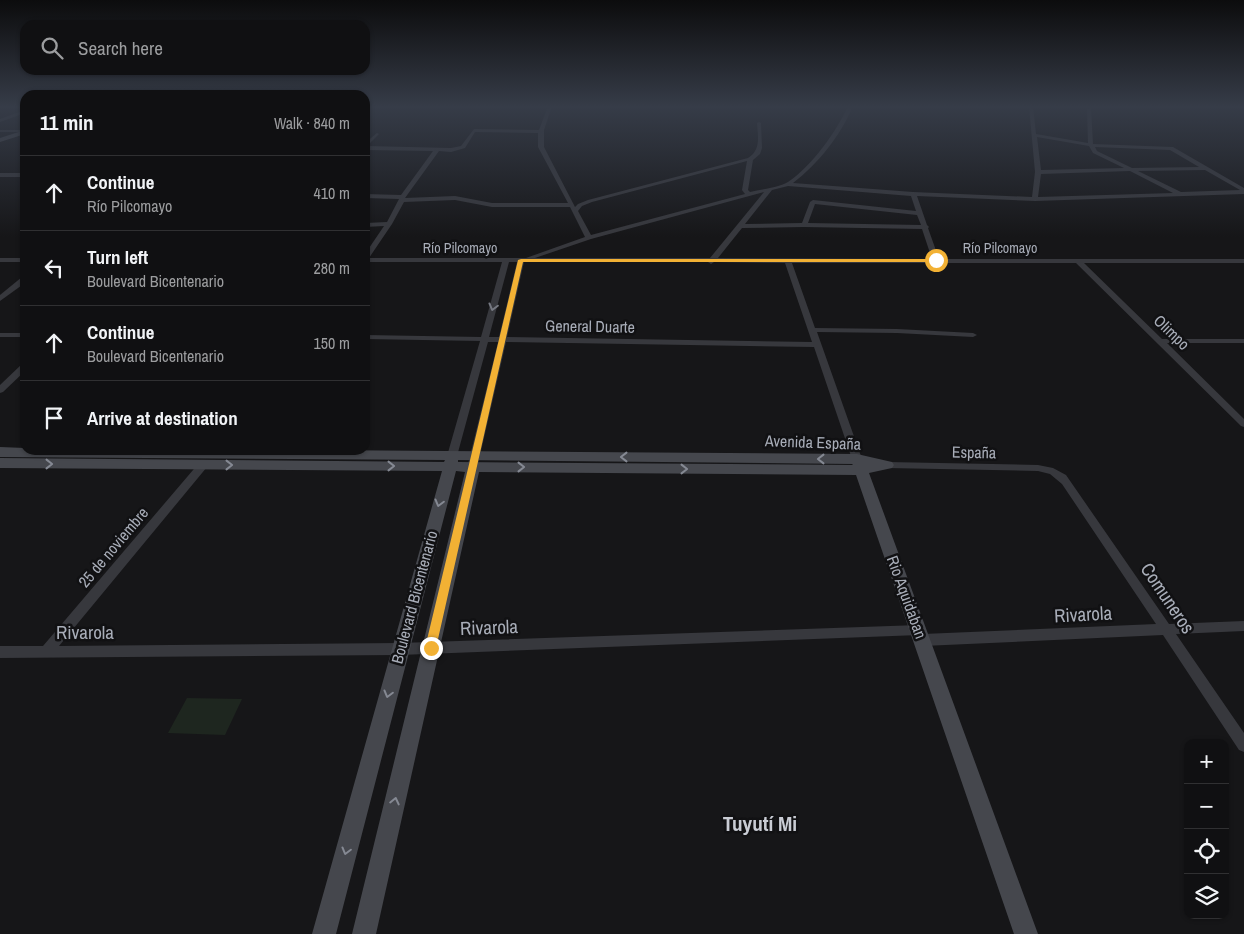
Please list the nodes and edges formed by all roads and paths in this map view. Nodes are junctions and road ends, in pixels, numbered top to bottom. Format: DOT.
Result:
graph roads {
  1 [pos="427,150"];
  2 [pos="437,150"];
  3 [pos="441,150"];
  4 [pos="543,150"];
  5 [pos="760,150"];
  6 [pos="823,150"];
  7 [pos="1036,150"];
  8 [pos="1094,150"];
  9 [pos="1174,150"];
  10 [pos="750,159"];
  11 [pos="1207,168"];
  12 [pos="1132,170"];
  13 [pos="1038,172"];
  14 [pos="0,175"];
  15 [pos="20,175"];
  16 [pos="788,184"];
  17 [pos="770,189"];
  18 [pos="1244,191"];
  19 [pos="913,194"];
  20 [pos="749,195"];
  21 [pos="1183,195"];
  22 [pos="370,196"];
  23 [pos="402,199"];
  24 [pos="1035,199"];
  25 [pos="573,208"];
  26 [pos="920,213"];
  27 [pos="388,224"];
  28 [pos="370,225"];
  29 [pos="804,225"];
  30 [pos="740,226"];
  31 [pos="926,228"];
  32 [pos="589,238"];
  33 [pos="370,251"];
  34 [pos="370,259"];
  35 [pos="0,260"];
  36 [pos="20,260"];
  37 [pos="506,260"];
  38 [pos="521,260"];
  39 [pos="936,260"];
  40 [pos="1244,260"];
  41 [pos="788,261"];
  42 [pos="1078,261"];
  43 [pos="711,262"];
  44 [pos="20,283"];
  45 [pos="0,299"];
  46 [pos="811,330"];
  47 [pos="0,335"];
  48 [pos="20,335"];
  49 [pos="973,335"];
  50 [pos="370,338"];
  51 [pos="484,339"];
  52 [pos="502,340"];
  53 [pos="1159,341"];
  54 [pos="1244,341"];
  55 [pos="816,344"];
  56 [pos="20,371"];
  57 [pos="0,390"];
  58 [pos="1244,424"];
  59 [pos="0,452"];
  60 [pos="20,452"];
  61 [pos="285,455"];
  62 [pos="451,462"];
  63 [pos="474,462"];
  64 [pos="0,463"];
  65 [pos="859,464"];
  66 [pos="203,465"];
  67 [pos="887,465"];
  68 [pos="1059,474"];
  69 [pos="1244,626"];
  70 [pos="1166,629"];
  71 [pos="921,635"];
  72 [pos="431,648"];
  73 [pos="400,649"];
  74 [pos="47,651"];
  75 [pos="0,652"];
  76 [pos="1244,745"];
  77 [pos="324,934"];
  78 [pos="364,934"];
  79 [pos="1026,934"];
  1 -- 2 [label="street"];
  2 -- 3 [label="street"];
  2 -- 23 [label="street"];
  4 -- 25 [label="street"];
  5 -- 10 [label="street"];
  6 -- 16 [label="street"];
  7 -- 13 [label="street"];
  8 -- 12 [label="street"];
  9 -- 11 [label="street"];
  10 -- 20 [label="street"];
  10 -- 25 [label="street"];
  11 -- 12 [label="street"];
  11 -- 18 [label="street"];
  12 -- 13 [label="street"];
  12 -- 21 [label="street"];
  13 -- 24 [label="street"];
  14 -- 15 [label="street"];
  16 -- 17 [label="street"];
  16 -- 19 [label="street"];
  17 -- 20 [label="street"];
  17 -- 30 [label="street"];
  18 -- 21 [label="street"];
  19 -- 24 [label="street"];
  19 -- 26 [label="street"];
  20 -- 32 [label="street"];
  21 -- 24 [label="street"];
  22 -- 23 [label="street"];
  23 -- 25 [label="street"];
  23 -- 27 [label="street"];
  25 -- 32 [label="street"];
  26 -- 29 [label="street"];
  26 -- 31 [label="street"];
  27 -- 28 [label="street"];
  27 -- 33 [label="street"];
  29 -- 30 [label="street"];
  29 -- 31 [label="street"];
  30 -- 43 [label="street"];
  31 -- 39 [label="street"];
  32 -- 38 [label="street"];
  34 -- 37 [label="street, Río Pilcomayo"];
  35 -- 36 [label="street"];
  37 -- 38 [label="street, Río Pilcomayo"];
  37 -- 51 [label="street, Boulevard Bicentenario, one-way"];
  38 -- 43 [label="street, Río Pilcomayo"];
  38 -- 52 [label="street, Boulevard Bicentenario"];
  39 -- 41 [label="street, Río Pilcomayo"];
  39 -- 42 [label="street, Río Pilcomayo"];
  40 -- 42 [label="street, Río Pilcomayo"];
  41 -- 43 [label="street, Río Pilcomayo"];
  41 -- 46 [label="street, Rio Aquidaban"];
  42 -- 53 [label="street, Olimpo"];
  44 -- 45 [label="street"];
  46 -- 49 [label="street"];
  46 -- 55 [label="street, Rio Aquidaban"];
  47 -- 48 [label="street"];
  50 -- 51 [label="street, General Duarte"];
  51 -- 52 [label="street, General Duarte"];
  51 -- 62 [label="street, Boulevard Bicentenario"];
  52 -- 55 [label="street, General Duarte"];
  52 -- 63 [label="street, Boulevard Bicentenario"];
  53 -- 54 [label="street"];
  53 -- 58 [label="street, Olimpo"];
  55 -- 65 [label="street, Rio Aquidaban"];
  56 -- 57 [label="street"];
  59 -- 60 [label="street, Avenida España"];
  61 -- 62 [label="street, Avenida España"];
  62 -- 63 [label="street, Avenida España"];
  66 -- 62 [label="street, Avenida España, one-way"];
  62 -- 73 [label="street, Boulevard Bicentenario, one-way"];
  63 -- 65 [label="street, Avenida España"];
  63 -- 72 [label="street, Boulevard Bicentenario"];
  64 -- 66 [label="street, Avenida España, one-way"];
  65 -- 67 [label="street, Avenida España"];
  65 -- 71 [label="street, Rio Aquidaban"];
  66 -- 74 [label="street, 25 de noviembre"];
  67 -- 68 [label="street, España"];
  68 -- 70 [label="street, Comuneros"];
  69 -- 70 [label="street, Rivarola"];
  70 -- 71 [label="street, Rivarola"];
  70 -- 76 [label="street, Comuneros"];
  71 -- 72 [label="street, Rivarola"];
  71 -- 79 [label="street, Rio Aquidaban"];
  72 -- 73 [label="street, Rivarola"];
  78 -- 72 [label="street, Boulevard Bicentenario, one-way"];
  73 -- 74 [label="street, Rivarola"];
  73 -- 77 [label="street, Boulevard Bicentenario, one-way"];
  74 -- 75 [label="street, Rivarola"];
}
